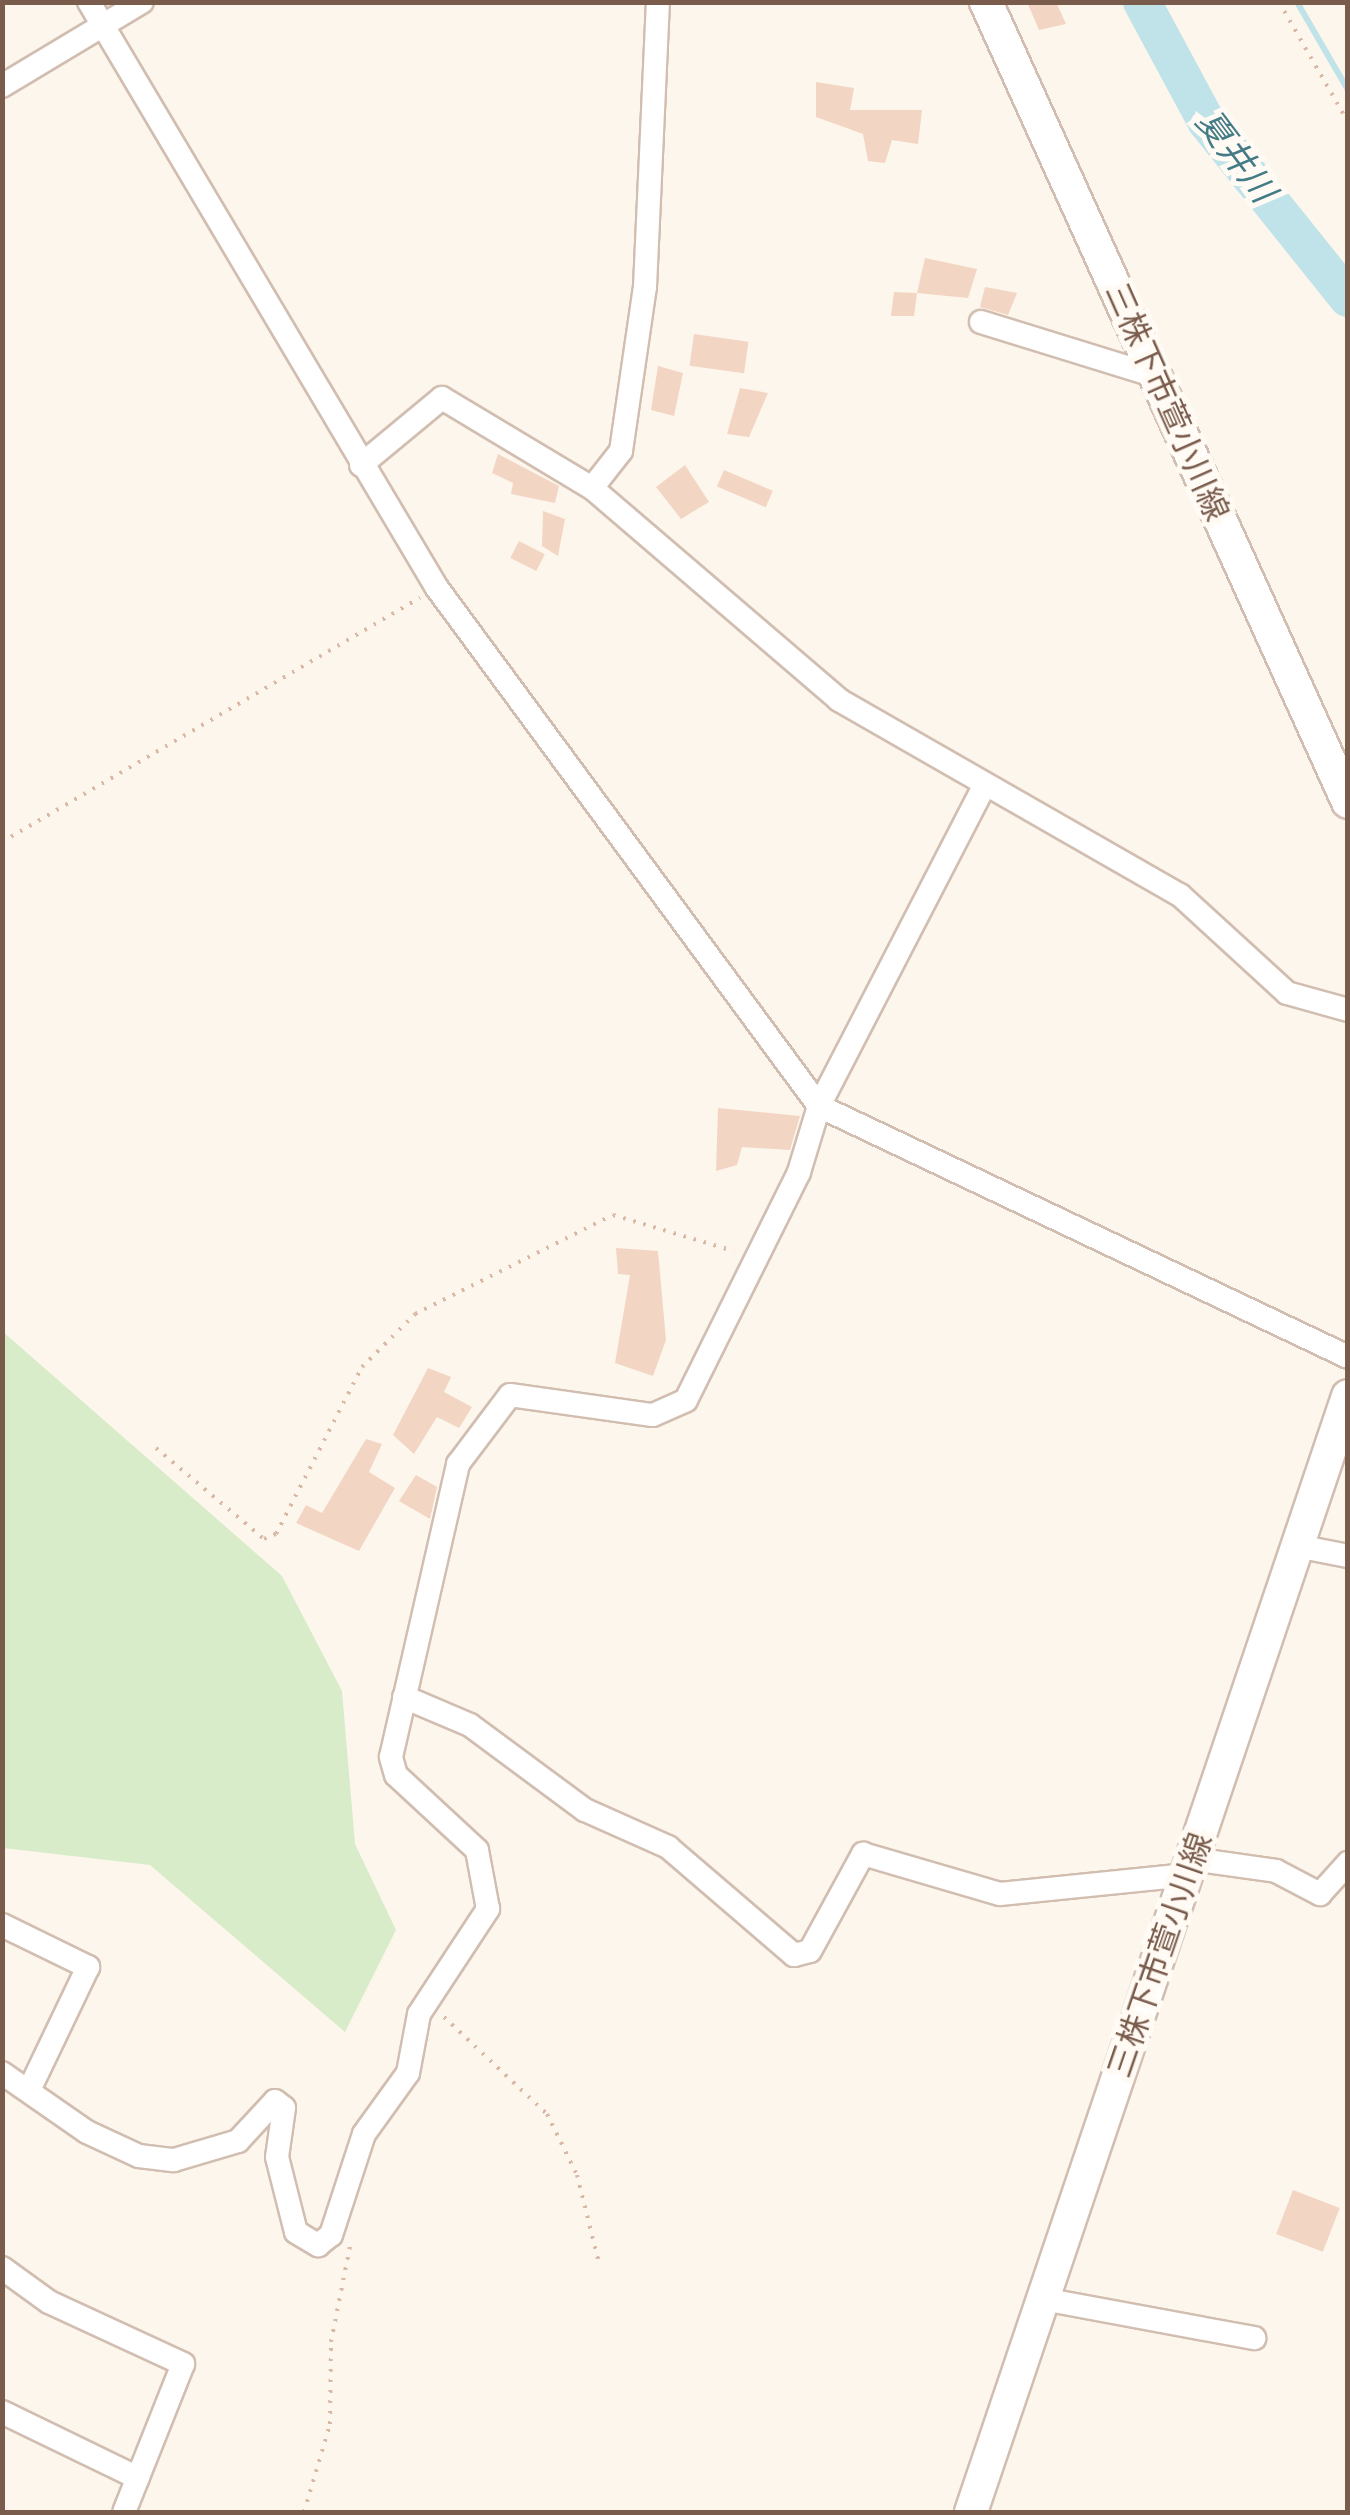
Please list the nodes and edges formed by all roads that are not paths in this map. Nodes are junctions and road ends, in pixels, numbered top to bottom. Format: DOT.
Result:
graph roads {
  1 [pos="89,2"];
  2 [pos="142,2"];
  3 [pos="658,2"];
  4 [pos="986,2"];
  5 [pos="91,33"];
  6 [pos="2,86"];
  7 [pos="982,322"];
  8 [pos="1155,376"];
  9 [pos="361,466"];
  10 [pos="592,488"];
  11 [pos="977,799"];
  12 [pos="1348,802"];
  13 [pos="1348,1010"];
  14 [pos="819,1106"];
  15 [pos="1348,1358"];
  16 [pos="1348,1396"];
  17 [pos="1297,1546"];
  18 [pos="1348,1556"];
  19 [pos="404,1697"];
  20 [pos="1348,1863"];
  21 [pos="1190,1867"];
  22 [pos="2,1925"];
  23 [pos="11,2084"];
  24 [pos="2,2268"];
  25 [pos="1043,2300"];
  26 [pos="1254,2338"];
  27 [pos="2,2412"];
  28 [pos="138,2478"];
  29 [pos="124,2512"];
  30 [pos="970,2512"];
  1 -- 5 [label="street"];
  2 -- 5 [label="street"];
  3 -- 10 [label="street"];
  4 -- 8 [label="main road, 三株下市萱小川線"];
  5 -- 6 [label="street"];
  5 -- 9 [label="street"];
  7 -- 8 [label="street"];
  8 -- 12 [label="main road, 三株下市萱小川線"];
  9 -- 10 [label="street"];
  9 -- 14 [label="street"];
  10 -- 11 [label="street"];
  11 -- 13 [label="street"];
  11 -- 14 [label="street"];
  14 -- 15 [label="street"];
  14 -- 19 [label="street"];
  16 -- 17 [label="main road, 三株下市萱小川線"];
  17 -- 18 [label="street"];
  17 -- 21 [label="main road, 三株下市萱小川線"];
  19 -- 21 [label="street"];
  19 -- 23 [label="street"];
  20 -- 21 [label="street"];
  21 -- 25 [label="main road, 三株下市萱小川線"];
  22 -- 23 [label="street"];
  24 -- 28 [label="street"];
  25 -- 26 [label="street"];
  25 -- 30 [label="main road, 三株下市萱小川線"];
  27 -- 28 [label="street"];
  28 -- 29 [label="street"];
}
